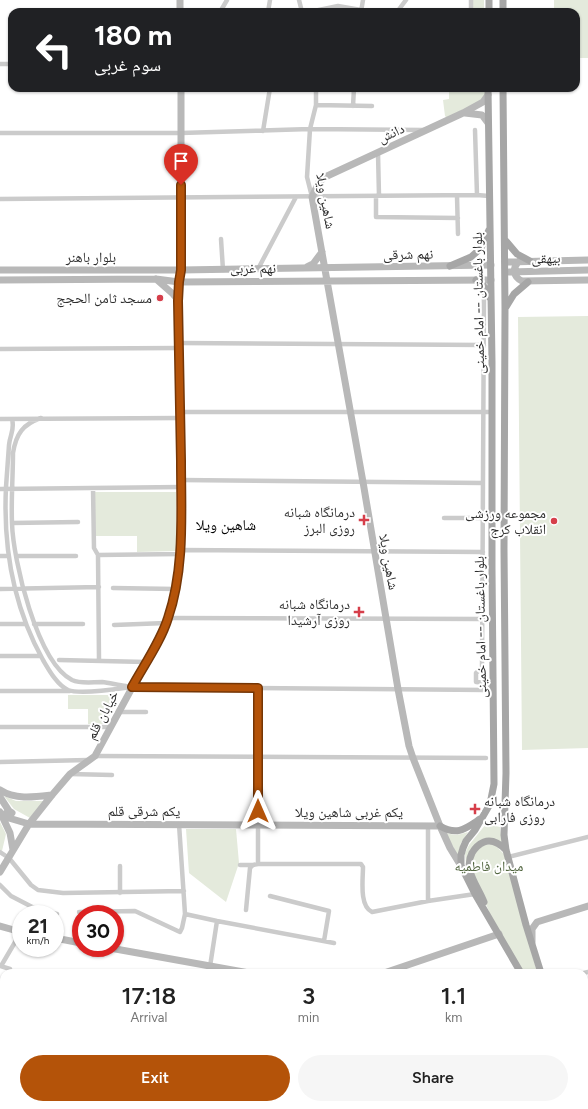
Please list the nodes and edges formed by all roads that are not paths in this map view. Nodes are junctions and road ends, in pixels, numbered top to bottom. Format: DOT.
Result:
graph roads {
  1 [pos="328,8"];
  2 [pos="347,8"];
  3 [pos="181,92"];
  4 [pos="269,92"];
  5 [pos="316,92"];
  6 [pos="354,92"];
  7 [pos="488,92"];
  8 [pos="503,92"];
  9 [pos="316,105"];
  10 [pos="353,106"];
  11 [pos="372,106"];
  12 [pos="463,113"];
  13 [pos="488,123"];
  14 [pos="310,130"];
  15 [pos="427,130"];
  16 [pos="475,130"];
  17 [pos="262,131"];
  18 [pos="0,133"];
  19 [pos="181,133"];
  20 [pos="378,153"];
  21 [pos="476,195"];
  22 [pos="377,196"];
  23 [pos="457,196"];
  24 [pos="489,196"];
  25 [pos="296,197"];
  26 [pos="312,197"];
  27 [pos="181,198"];
  28 [pos="0,199"];
  29 [pos="458,218"];
  30 [pos="490,226"];
  31 [pos="458,234"];
  32 [pos="221,239"];
  33 [pos="505,240"];
  34 [pos="322,252"];
  35 [pos="588,260"];
  36 [pos="519,261"];
  37 [pos="530,261"];
  38 [pos="505,262"];
  39 [pos="474,265"];
  40 [pos="491,265"];
  41 [pos="450,266"];
  42 [pos="306,268"];
  43 [pos="325,268"];
  44 [pos="258,269"];
  45 [pos="0,270"];
  46 [pos="181,270"];
  47 [pos="223,270"];
  48 [pos="588,270"];
  49 [pos="505,272"];
  50 [pos="514,272"];
  51 [pos="156,279"];
  52 [pos="0,280"];
  53 [pos="473,280"];
  54 [pos="491,280"];
  55 [pos="588,280"];
  56 [pos="327,281"];
  57 [pos="179,282"];
  58 [pos="528,282"];
  59 [pos="484,287"];
  60 [pos="178,301"];
  61 [pos="491,304"];
  62 [pos="505,309"];
  63 [pos="338,344"];
  64 [pos="179,345"];
  65 [pos="484,345"];
  66 [pos="0,349"];
  67 [pos="505,360"];
  68 [pos="492,362"];
  69 [pos="492,371"];
  70 [pos="505,373"];
  71 [pos="350,412"];
  72 [pos="484,412"];
  73 [pos="492,412"];
  74 [pos="180,415"];
  75 [pos="41,418"];
  76 [pos="0,419"];
  77 [pos="12,419"];
  78 [pos="363,482"];
  79 [pos="181,483"];
  80 [pos="483,483"];
  81 [pos="93,488"];
  82 [pos="0,489"];
  83 [pos="6,489"];
  84 [pos="13,489"];
  85 [pos="444,518"];
  86 [pos="483,518"];
  87 [pos="78,522"];
  88 [pos="12,523"];
  89 [pos="3,524"];
  90 [pos="374,551"];
  91 [pos="180,552"];
  92 [pos="483,552"];
  93 [pos="98,555"];
  94 [pos="0,556"];
  95 [pos="8,556"];
  96 [pos="17,556"];
  97 [pos="76,556"];
  98 [pos="483,569"];
  99 [pos="492,569"];
  100 [pos="98,588"];
  101 [pos="113,588"];
  102 [pos="0,589"];
  103 [pos="16,589"];
  104 [pos="24,589"];
  105 [pos="176,589"];
  106 [pos="492,607"];
  107 [pos="505,607"];
  108 [pos="385,619"];
  109 [pos="483,619"];
  110 [pos="167,621"];
  111 [pos="0,624"];
  112 [pos="25,624"];
  113 [pos="34,624"];
  114 [pos="83,624"];
  115 [pos="114,625"];
  116 [pos="493,625"];
  117 [pos="505,625"];
  118 [pos="0,656"];
  119 [pos="40,656"];
  120 [pos="59,660"];
  121 [pos="99,660"];
  122 [pos="146,662"];
  123 [pos="103,682"];
  124 [pos="132,687"];
  125 [pos="258,688"];
  126 [pos="398,689"];
  127 [pos="490,690"];
  128 [pos="73,691"];
  129 [pos="103,691"];
  130 [pos="0,692"];
  131 [pos="118,712"];
  132 [pos="146,712"];
  133 [pos="0,727"];
  134 [pos="110,727"];
  135 [pos="258,757"];
  136 [pos="92,758"];
  137 [pos="413,758"];
  138 [pos="486,758"];
  139 [pos="0,762"];
  140 [pos="70,774"];
  141 [pos="112,775"];
  142 [pos="0,790"];
  143 [pos="52,795"];
  144 [pos="0,797"];
  145 [pos="9,811"];
  146 [pos="1,814"];
  147 [pos="482,818"];
  148 [pos="30,824"];
  149 [pos="179,824"];
  150 [pos="258,825"];
  151 [pos="428,826"];
  152 [pos="440,826"];
  153 [pos="588,837"];
  154 [pos="13,850"];
  155 [pos="506,850"];
  156 [pos="0,852"];
  157 [pos="508,857"];
  158 [pos="8,858"];
  159 [pos="240,864"];
  160 [pos="120,866"];
  161 [pos="254,866"];
  162 [pos="461,866"];
  163 [pos="0,872"];
  164 [pos="0,885"];
  165 [pos="184,891"];
  166 [pos="120,893"];
  167 [pos="475,894"];
  168 [pos="270,896"];
  169 [pos="428,901"];
  170 [pos="28,905"];
  171 [pos="588,906"];
  172 [pos="246,910"];
  173 [pos="124,912"];
  174 [pos="185,914"];
  175 [pos="489,917"];
  176 [pos="217,922"];
  177 [pos="0,926"];
  178 [pos="12,929"];
  179 [pos="499,934"];
  180 [pos="324,941"];
  181 [pos="334,943"];
  182 [pos="532,944"];
  183 [pos="12,947"];
  184 [pos="124,951"];
  185 [pos="1,966"];
  186 [pos="204,969"];
  187 [pos="209,969"];
  188 [pos="396,969"];
  189 [pos="519,969"];
  190 [pos="539,969"];
  1 -- 2 [label="street"];
  3 -- 19 [label="street, خیابان قلم"];
  4 -- 17 [label="street"];
  5 -- 9 [label="street, شاهین ویلا"];
  6 -- 10 [label="street"];
  7 -- 12 [label="street, دانش"];
  7 -- 13 [label="main road, بلوار باغستان -- امام خمینی"];
  8 -- 33 [label="main road, بلوار باغستان -- امام خمینی"];
  9 -- 10 [label="street"];
  9 -- 14 [label="street, شاهین ویلا"];
  10 -- 11 [label="street"];
  12 -- 13 [label="street"];
  12 -- 15 [label="street, دانش"];
  13 -- 24 [label="main road, بلوار باغستان -- امام خمینی"];
  14 -- 15 [label="street"];
  14 -- 17 [label="street"];
  14 -- 26 [label="street, شاهین ویلا"];
  15 -- 20 [label="street, دانش"];
  16 -- 21 [label="street"];
  17 -- 19 [label="street"];
  18 -- 19 [label="street"];
  19 -- 27 [label="street, خیابان قلم"];
  20 -- 22 [label="street"];
  20 -- 26 [label="street, دانش"];
  21 -- 23 [label="street"];
  21 -- 24 [label="street"];
  22 -- 23 [label="street"];
  22 -- 26 [label="street"];
  22 -- 29 [label="street"];
  23 -- 29 [label="street"];
  24 -- 30 [label="main road, بلوار باغستان -- امام خمینی"];
  25 -- 26 [label="street"];
  25 -- 27 [label="street"];
  25 -- 44 [label="street"];
  26 -- 34 [label="street, شاهین ویلا"];
  27 -- 28 [label="street"];
  27 -- 46 [label="street, خیابان قلم"];
  29 -- 31 [label="street"];
  30 -- 40 [label="main road, بلوار باغستان -- امام خمینی"];
  30 -- 41 [label="main road"];
  32 -- 47 [label="street"];
  33 -- 37 [label="main road"];
  33 -- 38 [label="main road, بلوار باغستان -- امام خمینی"];
  34 -- 42 [label="street"];
  34 -- 43 [label="street, شاهین ویلا"];
  35 -- 37 [label="street, بیهقی"];
  36 -- 37 [label="street, بیهقی"];
  36 -- 38 [label="street, بیهقی"];
  36 -- 50 [label="street"];
  38 -- 49 [label="main road, بلوار باغستان -- امام خمینی"];
  39 -- 40 [label="street, نهم شرقی"];
  39 -- 41 [label="street, نهم شرقی"];
  39 -- 53 [label="street"];
  40 -- 54 [label="main road, بلوار باغستان -- امام خمینی"];
  41 -- 43 [label="street, نهم شرقی"];
  42 -- 43 [label="street, نهم غربی"];
  42 -- 44 [label="street, نهم غربی"];
  43 -- 56 [label="street, شاهین ویلا"];
  44 -- 47 [label="street, نهم غربی"];
  45 -- 46 [label="street, بلوار باهنر"];
  46 -- 47 [label="street, نهم غربی"];
  46 -- 57 [label="street, خیابان قلم"];
  48 -- 50 [label="street, بیهقی"];
  49 -- 50 [label="street, بیهقی"];
  49 -- 62 [label="main road, بلوار باغستان -- امام خمینی"];
  50 -- 58 [label="street"];
  51 -- 52 [label="street, بلوار باهنر"];
  51 -- 57 [label="street, بلوار باهنر"];
  51 -- 60 [label="street"];
  53 -- 54 [label="street, نهم شرقی"];
  53 -- 56 [label="street, نهم شرقی"];
  53 -- 59 [label="main road"];
  54 -- 61 [label="main road, بلوار باغستان -- امام خمینی"];
  55 -- 58 [label="street, بیهقی"];
  56 -- 57 [label="street, نهم غربی"];
  56 -- 63 [label="street, شاهین ویلا"];
  57 -- 60 [label="street, خیابان قلم"];
  58 -- 62 [label="main road"];
  59 -- 61 [label="main road"];
  59 -- 65 [label="street"];
  60 -- 64 [label="street, خیابان قلم"];
  61 -- 68 [label="main road, بلوار باغستان -- امام خمینی"];
  62 -- 67 [label="main road, بلوار باغستان -- امام خمینی"];
  63 -- 64 [label="street"];
  63 -- 65 [label="street"];
  63 -- 71 [label="street, شاهین ویلا"];
  64 -- 66 [label="street"];
  64 -- 74 [label="street, خیابان قلم"];
  65 -- 72 [label="street"];
  67 -- 68 [label="main road"];
  67 -- 70 [label="main road, بلوار باغستان -- امام خمینی"];
  68 -- 69 [label="main road, بلوار باغستان -- امام خمینی"];
  69 -- 70 [label="main road"];
  69 -- 73 [label="main road, بلوار باغستان -- امام خمینی"];
  70 -- 107 [label="main road, بلوار باغستان -- امام خمینی"];
  71 -- 72 [label="street"];
  71 -- 74 [label="street"];
  71 -- 78 [label="street, شاهین ویلا"];
  72 -- 73 [label="street"];
  72 -- 80 [label="street"];
  73 -- 99 [label="main road, بلوار باغستان -- امام خمینی"];
  74 -- 75 [label="street"];
  74 -- 79 [label="street, خیابان قلم"];
  75 -- 77 [label="street"];
  75 -- 84 [label="street"];
  76 -- 77 [label="street"];
  77 -- 83 [label="street"];
  78 -- 79 [label="street"];
  78 -- 80 [label="street"];
  78 -- 90 [label="street, شاهین ویلا"];
  79 -- 81 [label="street"];
  79 -- 91 [label="street, خیابان قلم"];
  80 -- 86 [label="street"];
  81 -- 84 [label="street"];
  81 -- 93 [label="street"];
  82 -- 83 [label="street"];
  83 -- 84 [label="street"];
  83 -- 89 [label="street"];
  84 -- 88 [label="street"];
  85 -- 86 [label="street"];
  86 -- 92 [label="street"];
  87 -- 88 [label="street"];
  88 -- 96 [label="street"];
  89 -- 95 [label="street"];
  90 -- 91 [label="street"];
  90 -- 92 [label="street"];
  90 -- 108 [label="street, شاهین ویلا"];
  91 -- 93 [label="street"];
  91 -- 105 [label="street, خیابان قلم"];
  92 -- 98 [label="street"];
  93 -- 100 [label="street"];
  94 -- 95 [label="street"];
  95 -- 103 [label="street"];
  96 -- 97 [label="street"];
  96 -- 104 [label="street"];
  98 -- 99 [label="street"];
  98 -- 109 [label="street"];
  99 -- 106 [label="main road, بلوار باغستان -- امام خمینی"];
  100 -- 104 [label="street"];
  100 -- 121 [label="street"];
  101 -- 105 [label="street"];
  102 -- 103 [label="street"];
  103 -- 104 [label="street"];
  103 -- 112 [label="street"];
  104 -- 113 [label="street"];
  105 -- 110 [label="street, خیابان قلم"];
  106 -- 107 [label="main road"];
  106 -- 116 [label="main road, بلوار باغستان -- امام خمینی"];
  107 -- 117 [label="main road, بلوار باغستان -- امام خمینی"];
  108 -- 109 [label="street"];
  108 -- 110 [label="street"];
  108 -- 126 [label="street, شاهین ویلا"];
  109 -- 127 [label="street"];
  110 -- 115 [label="street"];
  110 -- 122 [label="street, خیابان قلم"];
  111 -- 112 [label="street"];
  112 -- 119 [label="street"];
  113 -- 114 [label="street"];
  113 -- 123 [label="street"];
  116 -- 117 [label="main road"];
  116 -- 127 [label="main road, بلوار باغستان -- امام خمینی"];
  117 -- 155 [label="main road, بلوار باغستان -- امام خمینی"];
  118 -- 119 [label="street"];
  119 -- 128 [label="street"];
  120 -- 121 [label="street"];
  121 -- 122 [label="street"];
  122 -- 124 [label="street, خیابان قلم"];
  123 -- 124 [label="street"];
  123 -- 129 [label="street"];
  124 -- 125 [label="street"];
  124 -- 129 [label="street"];
  124 -- 131 [label="street, خیابان قلم"];
  125 -- 126 [label="street"];
  125 -- 135 [label="street"];
  126 -- 127 [label="street"];
  126 -- 137 [label="street, شاهین ویلا"];
  127 -- 147 [label="main road, بلوار باغستان -- امام خمینی"];
  128 -- 129 [label="street"];
  128 -- 130 [label="street"];
  131 -- 132 [label="street"];
  131 -- 134 [label="street, خیابان قلم"];
  133 -- 134 [label="street"];
  134 -- 136 [label="street, خیابان قلم"];
  135 -- 136 [label="street"];
  135 -- 137 [label="street"];
  135 -- 150 [label="street"];
  136 -- 139 [label="street"];
  136 -- 140 [label="street, خیابان قلم"];
  137 -- 138 [label="street"];
  137 -- 152 [label="street, شاهین ویلا"];
  140 -- 141 [label="street"];
  140 -- 143 [label="street, خیابان قلم"];
  142 -- 143 [label="street"];
  143 -- 148 [label="street, خیابان قلم"];
  144 -- 145 [label="street"];
  145 -- 146 [label="street"];
  145 -- 148 [label="street"];
  146 -- 148 [label="street, یکم شرقی قلم"];
  146 -- 154 [label="street"];
  147 -- 152 [label="main road"];
  147 -- 162 [label="main road, بلوار باغستان -- امام خمینی"];
  148 -- 149 [label="street, یکم شرقی قلم"];
  148 -- 154 [label="street, خیابان قلم"];
  149 -- 150 [label="street, یکم شرقی قلم"];
  149 -- 165 [label="street"];
  150 -- 151 [label="street, یکم غربی شاهین ویلا"];
  150 -- 161 [label="street"];
  151 -- 152 [label="street, یکم غربی شاهین ویلا"];
  151 -- 169 [label="street"];
  152 -- 162 [label="street, شاهین ویلا"];
  153 -- 157 [label="street"];
  154 -- 158 [label="street, خیابان قلم"];
  155 -- 157 [label="main road, بلوار باغستان -- امام خمینی"];
  155 -- 175 [label="main road"];
  156 -- 158 [label="street"];
  157 -- 182 [label="main road, بلوار باغستان -- امام خمینی"];
  158 -- 163 [label="street, خیابان قلم"];
  158 -- 166 [label="street"];
  159 -- 161 [label="street"];
  160 -- 166 [label="street"];
  161 -- 169 [label="street"];
  161 -- 172 [label="street"];
  162 -- 167 [label="main road"];
  164 -- 170 [label="street"];
  165 -- 166 [label="street"];
  165 -- 174 [label="street"];
  167 -- 169 [label="street"];
  167 -- 175 [label="main road"];
  168 -- 180 [label="street"];
  171 -- 182 [label="street"];
  173 -- 174 [label="street"];
  174 -- 176 [label="street"];
  175 -- 179 [label="main road"];
  176 -- 180 [label="street"];
  176 -- 187 [label="street"];
  177 -- 178 [label="street"];
  179 -- 188 [label="street"];
  179 -- 189 [label="main road"];
  180 -- 181 [label="street"];
  182 -- 190 [label="main road, بلوار باغستان -- امام خمینی"];
  183 -- 185 [label="street"];
  184 -- 186 [label="street"];
}
